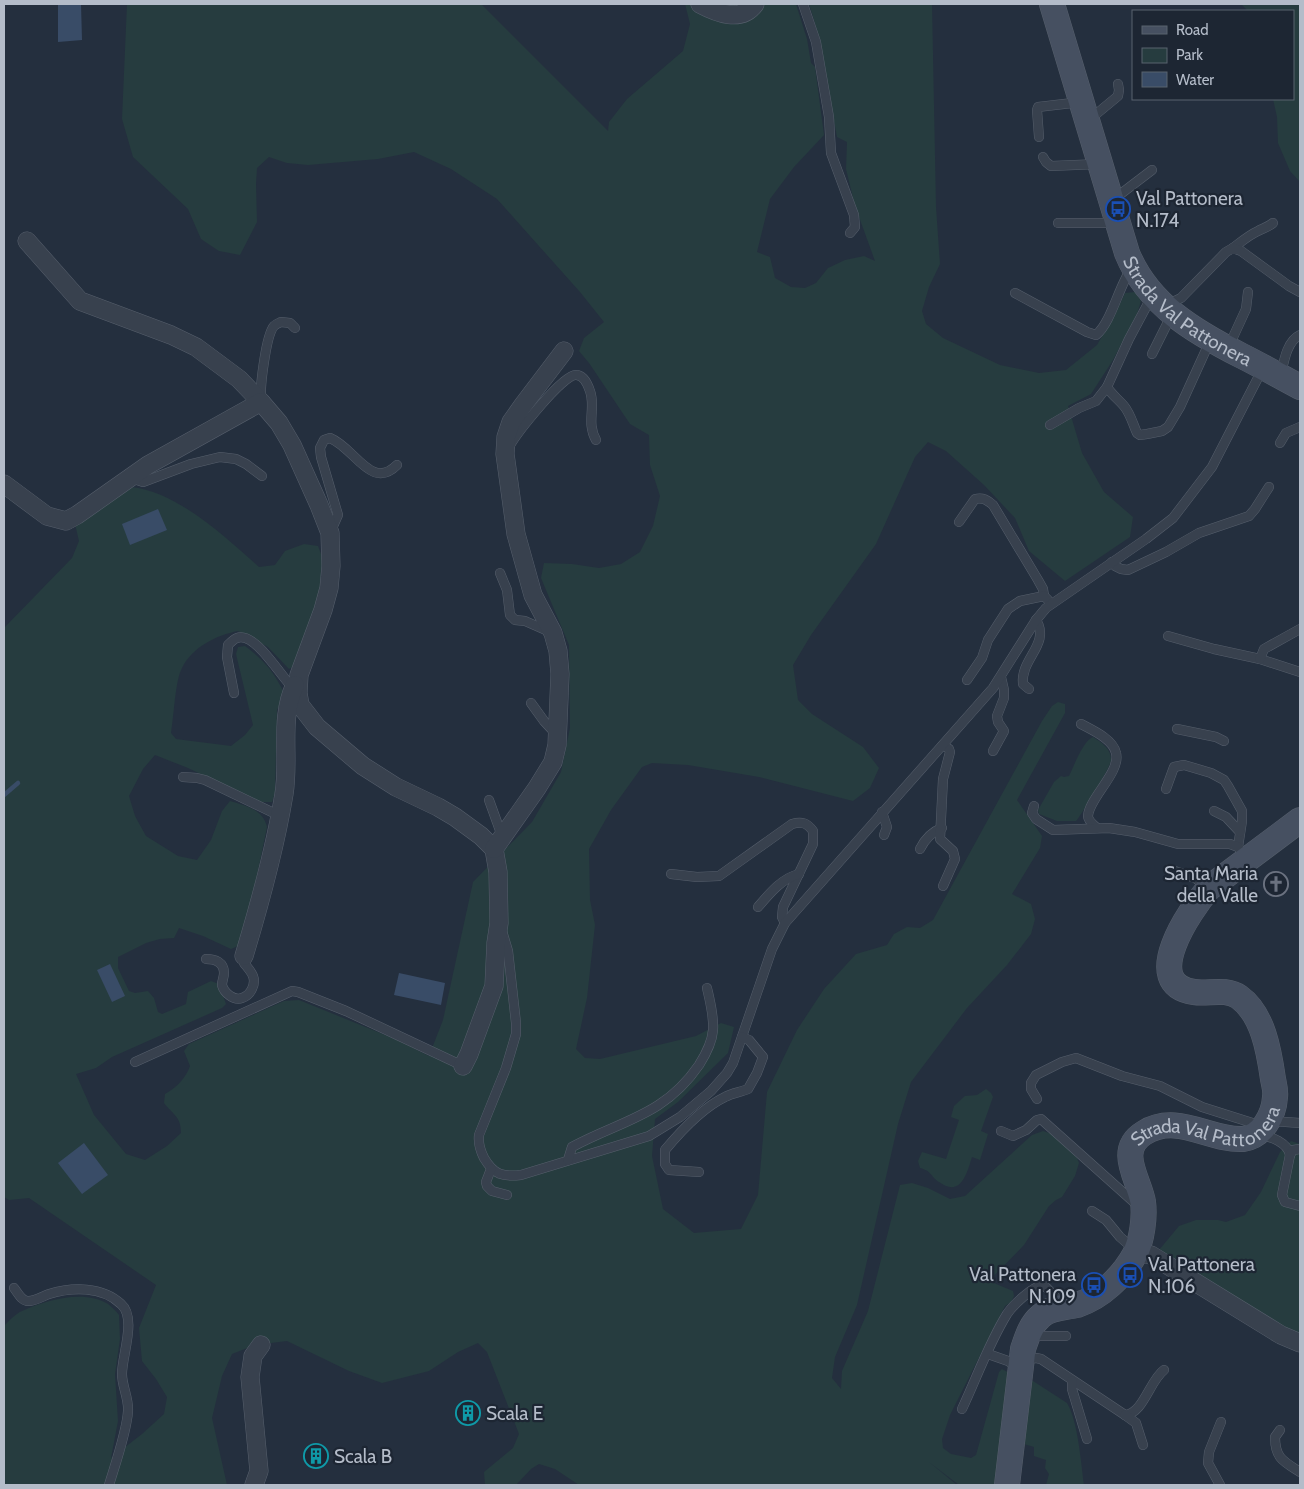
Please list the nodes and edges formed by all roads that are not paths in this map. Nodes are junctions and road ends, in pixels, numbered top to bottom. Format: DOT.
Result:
graph roads {
  1 [pos="700,4"];
  2 [pos="755,4"];
  3 [pos="803,4"];
  4 [pos="1052,4"];
  5 [pos="1118,84"];
  6 [pos="1084,112"];
  7 [pos="1039,137"];
  8 [pos="1043,157"];
  9 [pos="1100,164"];
  10 [pos="1152,170"];
  11 [pos="1115,212"];
  12 [pos="1058,223"];
  13 [pos="1273,223"];
  14 [pos="850,233"];
  15 [pos="27,241"];
  16 [pos="1233,248"];
  17 [pos="1133,266"];
  18 [pos="1248,292"];
  19 [pos="1300,292"];
  20 [pos="1015,293"];
  21 [pos="1163,305"];
  22 [pos="295,328"];
  23 [pos="1300,336"];
  24 [pos="1219,344"];
  25 [pos="564,352"];
  26 [pos="1152,354"];
  27 [pos="1281,377"];
  28 [pos="1107,387"];
  29 [pos="261,402"];
  30 [pos="1050,425"];
  31 [pos="1300,427"];
  32 [pos="596,440"];
  33 [pos="1280,443"];
  34 [pos="505,454"];
  35 [pos="398,465"];
  36 [pos="262,476"];
  37 [pos="131,478"];
  38 [pos="4,484"];
  39 [pos="1269,487"];
  40 [pos="959,522"];
  41 [pos="330,533"];
  42 [pos="1112,562"];
  43 [pos="500,573"];
  44 [pos="1044,596"];
  45 [pos="1052,603"];
  46 [pos="1036,620"];
  47 [pos="1300,628"];
  48 [pos="553,633"];
  49 [pos="1168,636"];
  50 [pos="1260,659"];
  51 [pos="1300,672"];
  52 [pos="1001,677"];
  53 [pos="967,680"];
  54 [pos="296,682"];
  55 [pos="1029,689"];
  56 [pos="234,693"];
  57 [pos="531,703"];
  58 [pos="1080,724"];
  59 [pos="1178,729"];
  60 [pos="558,736"];
  61 [pos="1224,741"];
  62 [pos="943,745"];
  63 [pos="993,751"];
  64 [pos="183,777"];
  65 [pos="1166,788"];
  66 [pos="489,800"];
  67 [pos="1034,806"];
  68 [pos="1214,811"];
  69 [pos="882,812"];
  70 [pos="280,816"];
  71 [pos="942,828"];
  72 [pos="1097,828"];
  73 [pos="1240,832"];
  74 [pos="1287,833"];
  75 [pos="884,834"];
  76 [pos="498,842"];
  77 [pos="920,849"];
  78 [pos="1242,853"];
  79 [pos="1169,869"];
  80 [pos="671,874"];
  81 [pos="799,874"];
  82 [pos="942,886"];
  83 [pos="1209,888"];
  84 [pos="758,907"];
  85 [pos="499,923"];
  86 [pos="785,923"];
  87 [pos="244,956"];
  88 [pos="206,959"];
  89 [pos="708,988"];
  90 [pos="742,1037"];
  91 [pos="135,1062"];
  92 [pos="463,1066"];
  93 [pos="1037,1099"];
  94 [pos="1300,1124"];
  95 [pos="1262,1127"];
  96 [pos="1001,1131"];
  97 [pos="1300,1149"];
  98 [pos="1290,1155"];
  99 [pos="568,1160"];
  100 [pos="491,1169"];
  101 [pos="699,1172"];
  102 [pos="507,1195"];
  103 [pos="1300,1206"];
  104 [pos="1092,1211"];
  105 [pos="1143,1211"];
  106 [pos="1136,1252"];
  107 [pos="14,1288"];
  108 [pos="1078,1304"];
  109 [pos="1066,1336"];
  110 [pos="1300,1343"];
  111 [pos="261,1344"];
  112 [pos="988,1354"];
  113 [pos="1023,1356"];
  114 [pos="1164,1370"];
  115 [pos="1072,1381"];
  116 [pos="962,1409"];
  117 [pos="1125,1415"];
  118 [pos="1221,1422"];
  119 [pos="1280,1430"];
  120 [pos="1087,1439"];
  121 [pos="1143,1445"];
  122 [pos="1300,1472"];
  123 [pos="109,1485"];
  124 [pos="254,1485"];
  125 [pos="1007,1485"];
  126 [pos="1220,1485"];
  1 -- 2 [label="street"];
  3 -- 14 [label="lane"];
  4 -- 6 [label="street, Strada Val Pattonera"];
  5 -- 6 [label="lane"];
  6 -- 7 [label="lane"];
  6 -- 9 [label="street, Strada Val Pattonera"];
  8 -- 9 [label="lane"];
  9 -- 11 [label="street, Strada Val Pattonera"];
  10 -- 11 [label="lane"];
  11 -- 12 [label="lane"];
  11 -- 17 [label="street, Strada Val Pattonera"];
  13 -- 16 [label="lane"];
  15 -- 29 [label="street"];
  16 -- 19 [label="lane"];
  16 -- 21 [label="lane"];
  17 -- 20 [label="lane"];
  17 -- 21 [label="street, Strada Val Pattonera"];
  18 -- 24 [label="lane"];
  21 -- 24 [label="street, Strada Val Pattonera"];
  21 -- 26 [label="lane"];
  21 -- 28 [label="lane"];
  22 -- 29 [label="lane"];
  23 -- 27 [label="lane"];
  24 -- 27 [label="street, Strada Val Pattonera"];
  24 -- 28 [label="lane"];
  25 -- 34 [label="street"];
  27 -- 42 [label="lane"];
  28 -- 30 [label="lane"];
  29 -- 37 [label="street"];
  29 -- 41 [label="street"];
  31 -- 33 [label="lane"];
  32 -- 34 [label="lane"];
  34 -- 48 [label="street"];
  35 -- 41 [label="lane"];
  36 -- 37 [label="lane"];
  37 -- 38 [label="street"];
  39 -- 42 [label="lane"];
  40 -- 44 [label="lane"];
  41 -- 54 [label="street"];
  42 -- 45 [label="lane"];
  43 -- 48 [label="lane"];
  44 -- 45 [label="lane"];
  44 -- 53 [label="lane"];
  45 -- 46 [label="lane"];
  46 -- 52 [label="lane"];
  46 -- 55 [label="lane"];
  47 -- 50 [label="lane"];
  48 -- 60 [label="street"];
  49 -- 50 [label="lane"];
  50 -- 51 [label="lane"];
  52 -- 62 [label="lane"];
  52 -- 63 [label="lane"];
  54 -- 56 [label="lane"];
  54 -- 70 [label="street"];
  54 -- 76 [label="street"];
  57 -- 60 [label="lane"];
  58 -- 72 [label="lane"];
  59 -- 61 [label="lane"];
  60 -- 76 [label="street"];
  62 -- 69 [label="lane"];
  62 -- 71 [label="lane"];
  64 -- 70 [label="lane"];
  65 -- 73 [label="lane"];
  66 -- 76 [label="lane"];
  67 -- 72 [label="lane"];
  68 -- 73 [label="lane"];
  69 -- 75 [label="lane"];
  69 -- 86 [label="lane"];
  70 -- 87 [label="street"];
  71 -- 77 [label="lane"];
  71 -- 82 [label="lane"];
  72 -- 78 [label="lane"];
  73 -- 78 [label="lane"];
  74 -- 78 [label="street, Strada Val Pattonera"];
  76 -- 85 [label="street"];
  78 -- 83 [label="street, Strada Val Pattonera"];
  79 -- 83 [label="lane"];
  80 -- 81 [label="lane"];
  81 -- 84 [label="lane"];
  81 -- 86 [label="lane"];
  83 -- 95 [label="street, Strada Val Pattonera"];
  85 -- 92 [label="street"];
  85 -- 100 [label="lane"];
  86 -- 90 [label="lane"];
  87 -- 88 [label="lane"];
  89 -- 99 [label="lane"];
  90 -- 99 [label="lane"];
  90 -- 101 [label="lane"];
  91 -- 92 [label="lane"];
  93 -- 95 [label="lane"];
  94 -- 95 [label="lane"];
  95 -- 98 [label="lane"];
  95 -- 105 [label="street, Strada Val Pattonera"];
  96 -- 105 [label="lane"];
  97 -- 98 [label="lane"];
  98 -- 103 [label="lane"];
  99 -- 100 [label="lane"];
  100 -- 102 [label="lane"];
  104 -- 106 [label="lane"];
  105 -- 106 [label="street, Strada Val Pattonera"];
  106 -- 108 [label="street, Strada Val Pattonera"];
  106 -- 110 [label="street"];
  107 -- 123 [label="lane"];
  108 -- 112 [label="lane"];
  108 -- 113 [label="street, Strada Val Pattonera"];
  109 -- 113 [label="lane"];
  111 -- 124 [label="street"];
  112 -- 113 [label="lane"];
  112 -- 116 [label="lane"];
  113 -- 115 [label="lane"];
  113 -- 125 [label="street, Strada Val Pattonera"];
  114 -- 117 [label="lane"];
  115 -- 117 [label="lane"];
  115 -- 120 [label="lane"];
  117 -- 121 [label="lane"];
  118 -- 126 [label="lane"];
  119 -- 122 [label="lane"];
}
